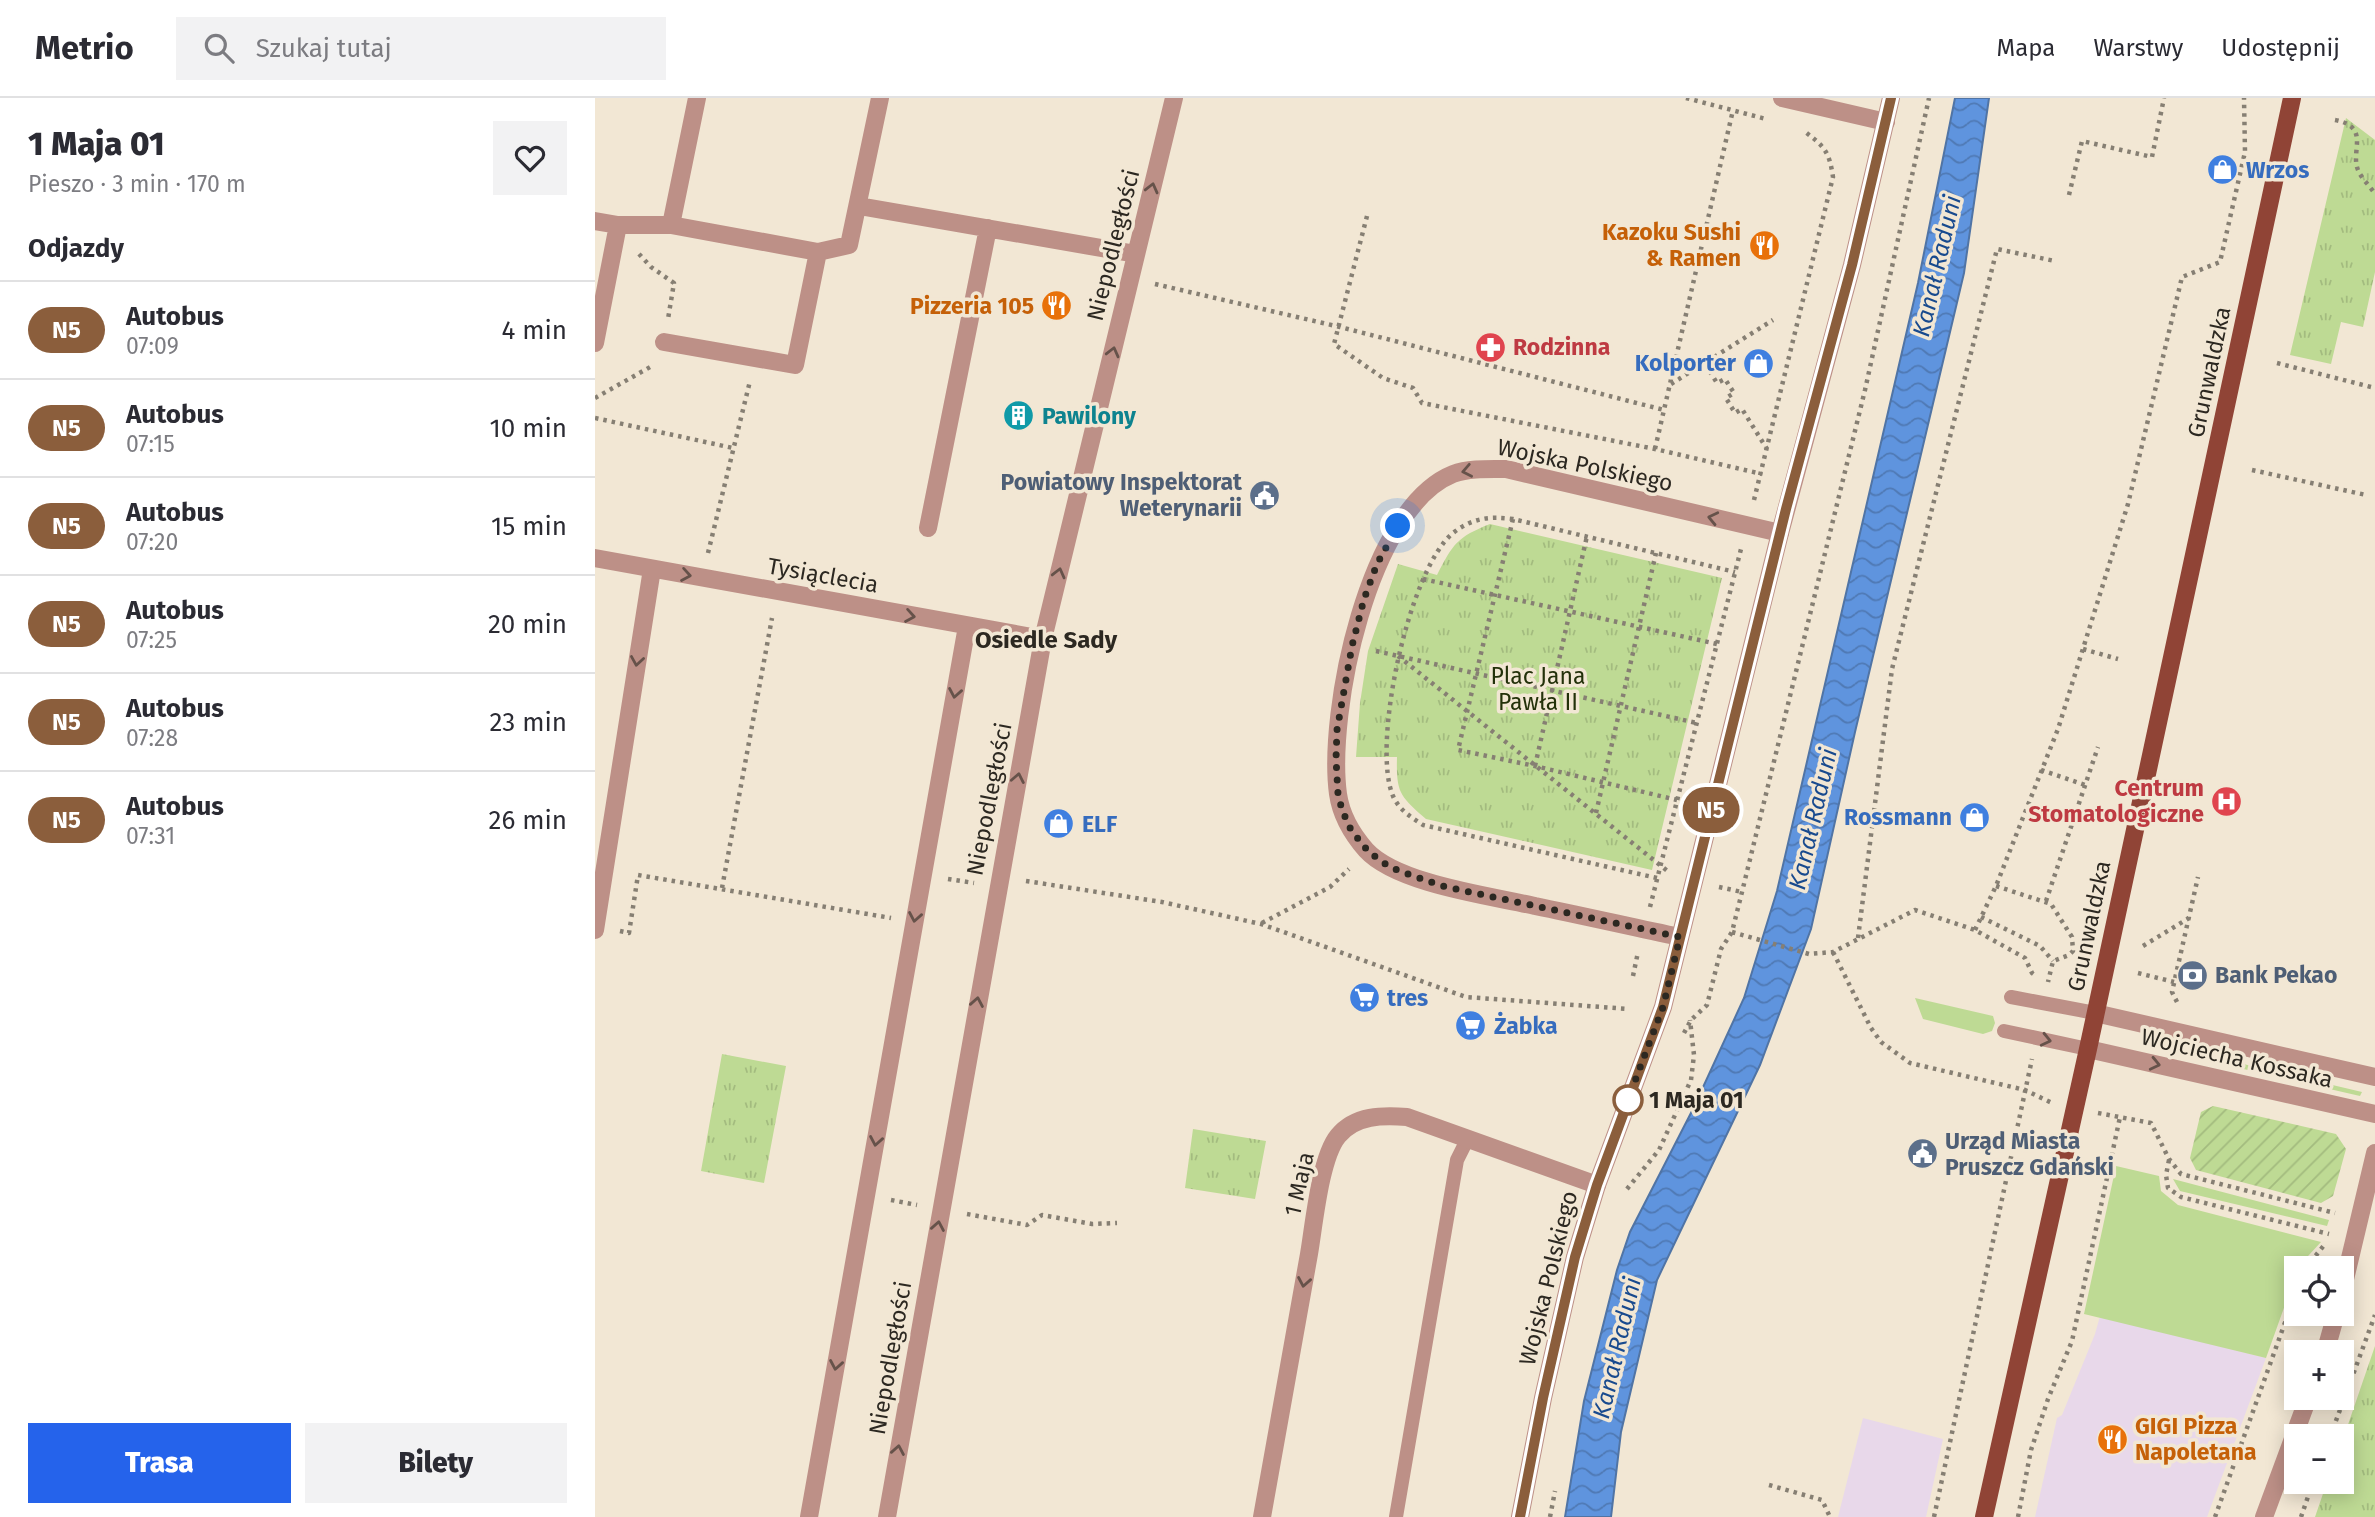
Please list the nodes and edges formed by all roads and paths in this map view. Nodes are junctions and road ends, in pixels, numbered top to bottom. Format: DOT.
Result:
graph roads {
  1 [pos="697,98"];
  2 [pos="880,98"];
  3 [pos="1174,98"];
  4 [pos="1686,98"];
  5 [pos="1782,98"];
  6 [pos="1891,98"];
  7 [pos="1929,98"];
  8 [pos="2164,98"];
  9 [pos="2244,98"];
  10 [pos="2292,98"];
  11 [pos="1733,110"];
  12 [pos="1770,120"];
  13 [pos="2335,120"];
  14 [pos="1886,122"];
  15 [pos="1795,126"];
  16 [pos="2375,194"];
  17 [pos="2069,195"];
  18 [pos="859,206"];
  19 [pos="1367,216"];
  20 [pos="595,220"];
  21 [pos="618,225"];
  22 [pos="671,225"];
  23 [pos="988,228"];
  24 [pos="614,248"];
  25 [pos="818,252"];
  26 [pos="1136,254"];
  27 [pos="2055,261"];
  28 [pos="1125,299"];
  29 [pos="1773,320"];
  30 [pos="1340,327"];
  31 [pos="664,342"];
  32 [pos="595,343"];
  33 [pos="755,358"];
  34 [pos="2277,363"];
  35 [pos="1705,364"];
  36 [pos="2375,379"];
  37 [pos="1671,385"];
  38 [pos="2374,387"];
  39 [pos="595,398"];
  40 [pos="1664,410"];
  41 [pos="595,418"];
  42 [pos="733,448"];
  43 [pos="1655,449"];
  44 [pos="1767,449"];
  45 [pos="2252,470"];
  46 [pos="1762,474"];
  47 [pos="2365,495"];
  48 [pos="1513,519"];
  49 [pos="1747,525"];
  50 [pos="928,528"];
  51 [pos="1780,533"];
  52 [pos="1587,536"];
  53 [pos="1656,553"];
  54 [pos="595,558"];
  55 [pos="652,569"];
  56 [pos="1735,572"];
  57 [pos="702,578"];
  58 [pos="1423,579"];
  59 [pos="1495,595"];
  60 [pos="1569,611"];
  61 [pos="772,618"];
  62 [pos="967,626"];
  63 [pos="1639,627"];
  64 [pos="1043,639"];
  65 [pos="1717,644"];
  66 [pos="1352,646"];
  67 [pos="2083,649"];
  68 [pos="1398,656"];
  69 [pos="2118,659"];
  70 [pos="1476,674"];
  71 [pos="1551,690"];
  72 [pos="1621,706"];
  73 [pos="1468,712"];
  74 [pos="1697,723"];
  75 [pos="2098,747"];
  76 [pos="1535,765"];
  77 [pos="2041,769"];
  78 [pos="1603,781"];
  79 [pos="2085,785"];
  80 [pos="1677,800"];
  81 [pos="1596,813"];
  82 [pos="1368,851"];
  83 [pos="1660,866"];
  84 [pos="977,874"];
  85 [pos="1672,874"];
  86 [pos="923,875"];
  87 [pos="2198,877"];
  88 [pos="1657,878"];
  89 [pos="1026,881"];
  90 [pos="1996,886"];
  91 [pos="722,888"];
  92 [pos="2046,901"];
  93 [pos="1981,918"];
  94 [pos="2189,918"];
  95 [pos="915,922"];
  96 [pos="1261,924"];
  97 [pos="595,928"];
  98 [pos="1975,930"];
  99 [pos="1732,932"];
  100 [pos="1680,937"];
  101 [pos="1858,938"];
  102 [pos="2143,946"];
  103 [pos="1833,952"];
  104 [pos="2053,961"];
  105 [pos="2138,973"];
  106 [pos="2175,982"];
  107 [pos="2011,997"];
  108 [pos="2177,1002"];
  109 [pos="1629,1009"];
  110 [pos="2095,1013"];
  111 [pos="2004,1031"];
  112 [pos="2088,1049"];
  113 [pos="2375,1077"];
  114 [pos="2025,1090"];
  115 [pos="2049,1102"];
  116 [pos="2375,1114"];
  117 [pos="2120,1117"];
  118 [pos="2151,1124"];
  119 [pos="1468,1138"];
  120 [pos="2375,1153"];
  121 [pos="2169,1159"];
  122 [pos="1597,1185"];
  123 [pos="1627,1189"];
  124 [pos="2371,1195"];
  125 [pos="866,1196"];
  126 [pos="2338,1201"];
  127 [pos="941,1209"];
  128 [pos="2336,1213"];
  129 [pos="1117,1223"];
  130 [pos="2332,1235"];
  131 [pos="2315,1256"];
  132 [pos="2353,1256"];
  133 [pos="2375,1315"];
  134 [pos="2284,1325"];
  135 [pos="2304,1410"];
  136 [pos="2335,1424"];
  137 [pos="1769,1485"];
  138 [pos="2309,1494"];
  139 [pos="809,1517"];
  140 [pos="887,1517"];
  141 [pos="1262,1517"];
  142 [pos="1396,1517"];
  143 [pos="1520,1517"];
  144 [pos="1830,1517"];
  145 [pos="1934,1517"];
  146 [pos="1985,1517"];
  147 [pos="2018,1517"];
  148 [pos="2215,1517"];
  149 [pos="2265,1517"];
  150 [pos="2301,1517"];
  1 -- 22 [label="street"];
  2 -- 18 [label="street"];
  26 -- 3 [label="street, Niepodległości, one-way"];
  4 -- 11 [label="path"];
  5 -- 14 [label="street"];
  6 -- 14 [label="street, Wojska Polskiego"];
  7 -- 99 [label="path"];
  8 -- 17 [label="path"];
  9 -- 67 [label="path"];
  10 -- 110 [label="main road, Grunwaldzka"];
  11 -- 12 [label="path"];
  11 -- 37 [label="path"];
  13 -- 16 [label="path"];
  14 -- 51 [label="street, Wojska Polskiego"];
  15 -- 44 [label="path"];
  18 -- 23 [label="street"];
  18 -- 25 [label="street"];
  19 -- 30 [label="path"];
  20 -- 21 [label="street"];
  21 -- 22 [label="street"];
  21 -- 24 [label="street"];
  22 -- 25 [label="street"];
  23 -- 26 [label="street"];
  23 -- 50 [label="street"];
  24 -- 31 [label="path"];
  24 -- 32 [label="street"];
  25 -- 33 [label="street"];
  26 -- 28 [label="street, Niepodległości"];
  27 -- 101 [label="path"];
  28 -- 30 [label="path"];
  64 -- 28 [label="street, Niepodległości, one-way"];
  29 -- 35 [label="path"];
  30 -- 40 [label="path"];
  30 -- 43 [label="path"];
  31 -- 33 [label="street"];
  31 -- 39 [label="path"];
  33 -- 42 [label="path"];
  34 -- 38 [label="path"];
  35 -- 37 [label="path"];
  35 -- 44 [label="path"];
  36 -- 38 [label="path"];
  37 -- 40 [label="path"];
  40 -- 43 [label="path"];
  41 -- 42 [label="path"];
  42 -- 57 [label="path"];
  43 -- 46 [label="path"];
  44 -- 46 [label="path"];
  45 -- 47 [label="path"];
  46 -- 49 [label="path"];
  48 -- 52 [label="path"];
  48 -- 58 [label="path"];
  48 -- 59 [label="path"];
  49 -- 51 [label="street, Wojska Polskiego"];
  49 -- 56 [label="path"];
  49 -- 66 [label="street, Wojska Polskiego, one-way"];
  51 -- 100 [label="street, Wojska Polskiego"];
  52 -- 53 [label="path"];
  52 -- 60 [label="path"];
  53 -- 56 [label="path"];
  53 -- 63 [label="path"];
  54 -- 55 [label="street, Tysiąclecia"];
  55 -- 57 [label="street, Tysiąclecia, one-way"];
  55 -- 97 [label="street, one-way"];
  56 -- 65 [label="path"];
  57 -- 62 [label="street, Tysiąclecia, one-way"];
  58 -- 59 [label="path"];
  58 -- 68 [label="path"];
  59 -- 60 [label="path"];
  59 -- 70 [label="path"];
  60 -- 63 [label="path"];
  60 -- 71 [label="path"];
  61 -- 91 [label="path"];
  62 -- 64 [label="street, Tysiąclecia"];
  62 -- 86 [label="street, one-way"];
  63 -- 65 [label="path"];
  63 -- 72 [label="path"];
  127 -- 64 [label="street, Niepodległości, one-way"];
  65 -- 74 [label="path"];
  66 -- 68 [label="path"];
  66 -- 82 [label="street, Wojska Polskiego"];
  67 -- 69 [label="path"];
  67 -- 77 [label="path"];
  68 -- 70 [label="path"];
  68 -- 73 [label="path"];
  68 -- 88 [label="path"];
  70 -- 71 [label="path"];
  70 -- 73 [label="path"];
  71 -- 72 [label="path"];
  71 -- 76 [label="path"];
  72 -- 74 [label="path"];
  72 -- 78 [label="path"];
  73 -- 76 [label="path"];
  73 -- 76 [label="path"];
  74 -- 80 [label="path"];
  75 -- 79 [label="path"];
  76 -- 78 [label="path"];
  76 -- 81 [label="path"];
  77 -- 79 [label="path"];
  77 -- 90 [label="path"];
  78 -- 80 [label="path"];
  78 -- 81 [label="path"];
  79 -- 92 [label="path"];
  80 -- 83 [label="path"];
  81 -- 83 [label="path"];
  82 -- 96 [label="path"];
  82 -- 100 [label="street, Wojska Polskiego"];
  83 -- 85 [label="path"];
  84 -- 86 [label="path"];
  86 -- 95 [label="street, one-way"];
  87 -- 94 [label="path"];
  89 -- 96 [label="path"];
  90 -- 92 [label="path"];
  90 -- 93 [label="path"];
  91 -- 95 [label="path"];
  91 -- 97 [label="path"];
  92 -- 104 [label="path"];
  93 -- 98 [label="path"];
  93 -- 104 [label="path"];
  94 -- 102 [label="path"];
  94 -- 106 [label="path"];
  95 -- 125 [label="street, one-way"];
  96 -- 109 [label="path"];
  98 -- 101 [label="path"];
  98 -- 104 [label="path"];
  99 -- 103 [label="path"];
  99 -- 123 [label="path"];
  100 -- 122 [label="street, Wojska Polskiego"];
  101 -- 103 [label="path"];
  103 -- 114 [label="path"];
  105 -- 106 [label="path"];
  106 -- 108 [label="path"];
  107 -- 110 [label="lane"];
  110 -- 112 [label="main road, Grunwaldzka"];
  110 -- 113 [label="street, Wojciecha Kossaka"];
  111 -- 112 [label="lane, one-way"];
  112 -- 116 [label="street, Wojciecha Kossaka, one-way"];
  112 -- 146 [label="main road, Grunwaldzka"];
  114 -- 115 [label="path"];
  114 -- 145 [label="path"];
  117 -- 147 [label="path"];
  118 -- 121 [label="path"];
  119 -- 122 [label="street, 1 Maja"];
  119 -- 141 [label="street, 1 Maja, one-way"];
  119 -- 142 [label="lane"];
  120 -- 124 [label="street"];
  121 -- 128 [label="path"];
  121 -- 130 [label="path"];
  122 -- 143 [label="street, Wojska Polskiego"];
  124 -- 132 [label="street"];
  125 -- 127 [label="path"];
  125 -- 139 [label="street, one-way"];
  126 -- 128 [label="path"];
  127 -- 129 [label="path"];
  140 -- 127 [label="street, Niepodległości, one-way"];
  128 -- 130 [label="path"];
  130 -- 131 [label="path"];
  133 -- 136 [label="path"];
  134 -- 148 [label="path"];
  135 -- 149 [label="street"];
  137 -- 144 [label="path"];
  138 -- 150 [label="path"];
}
